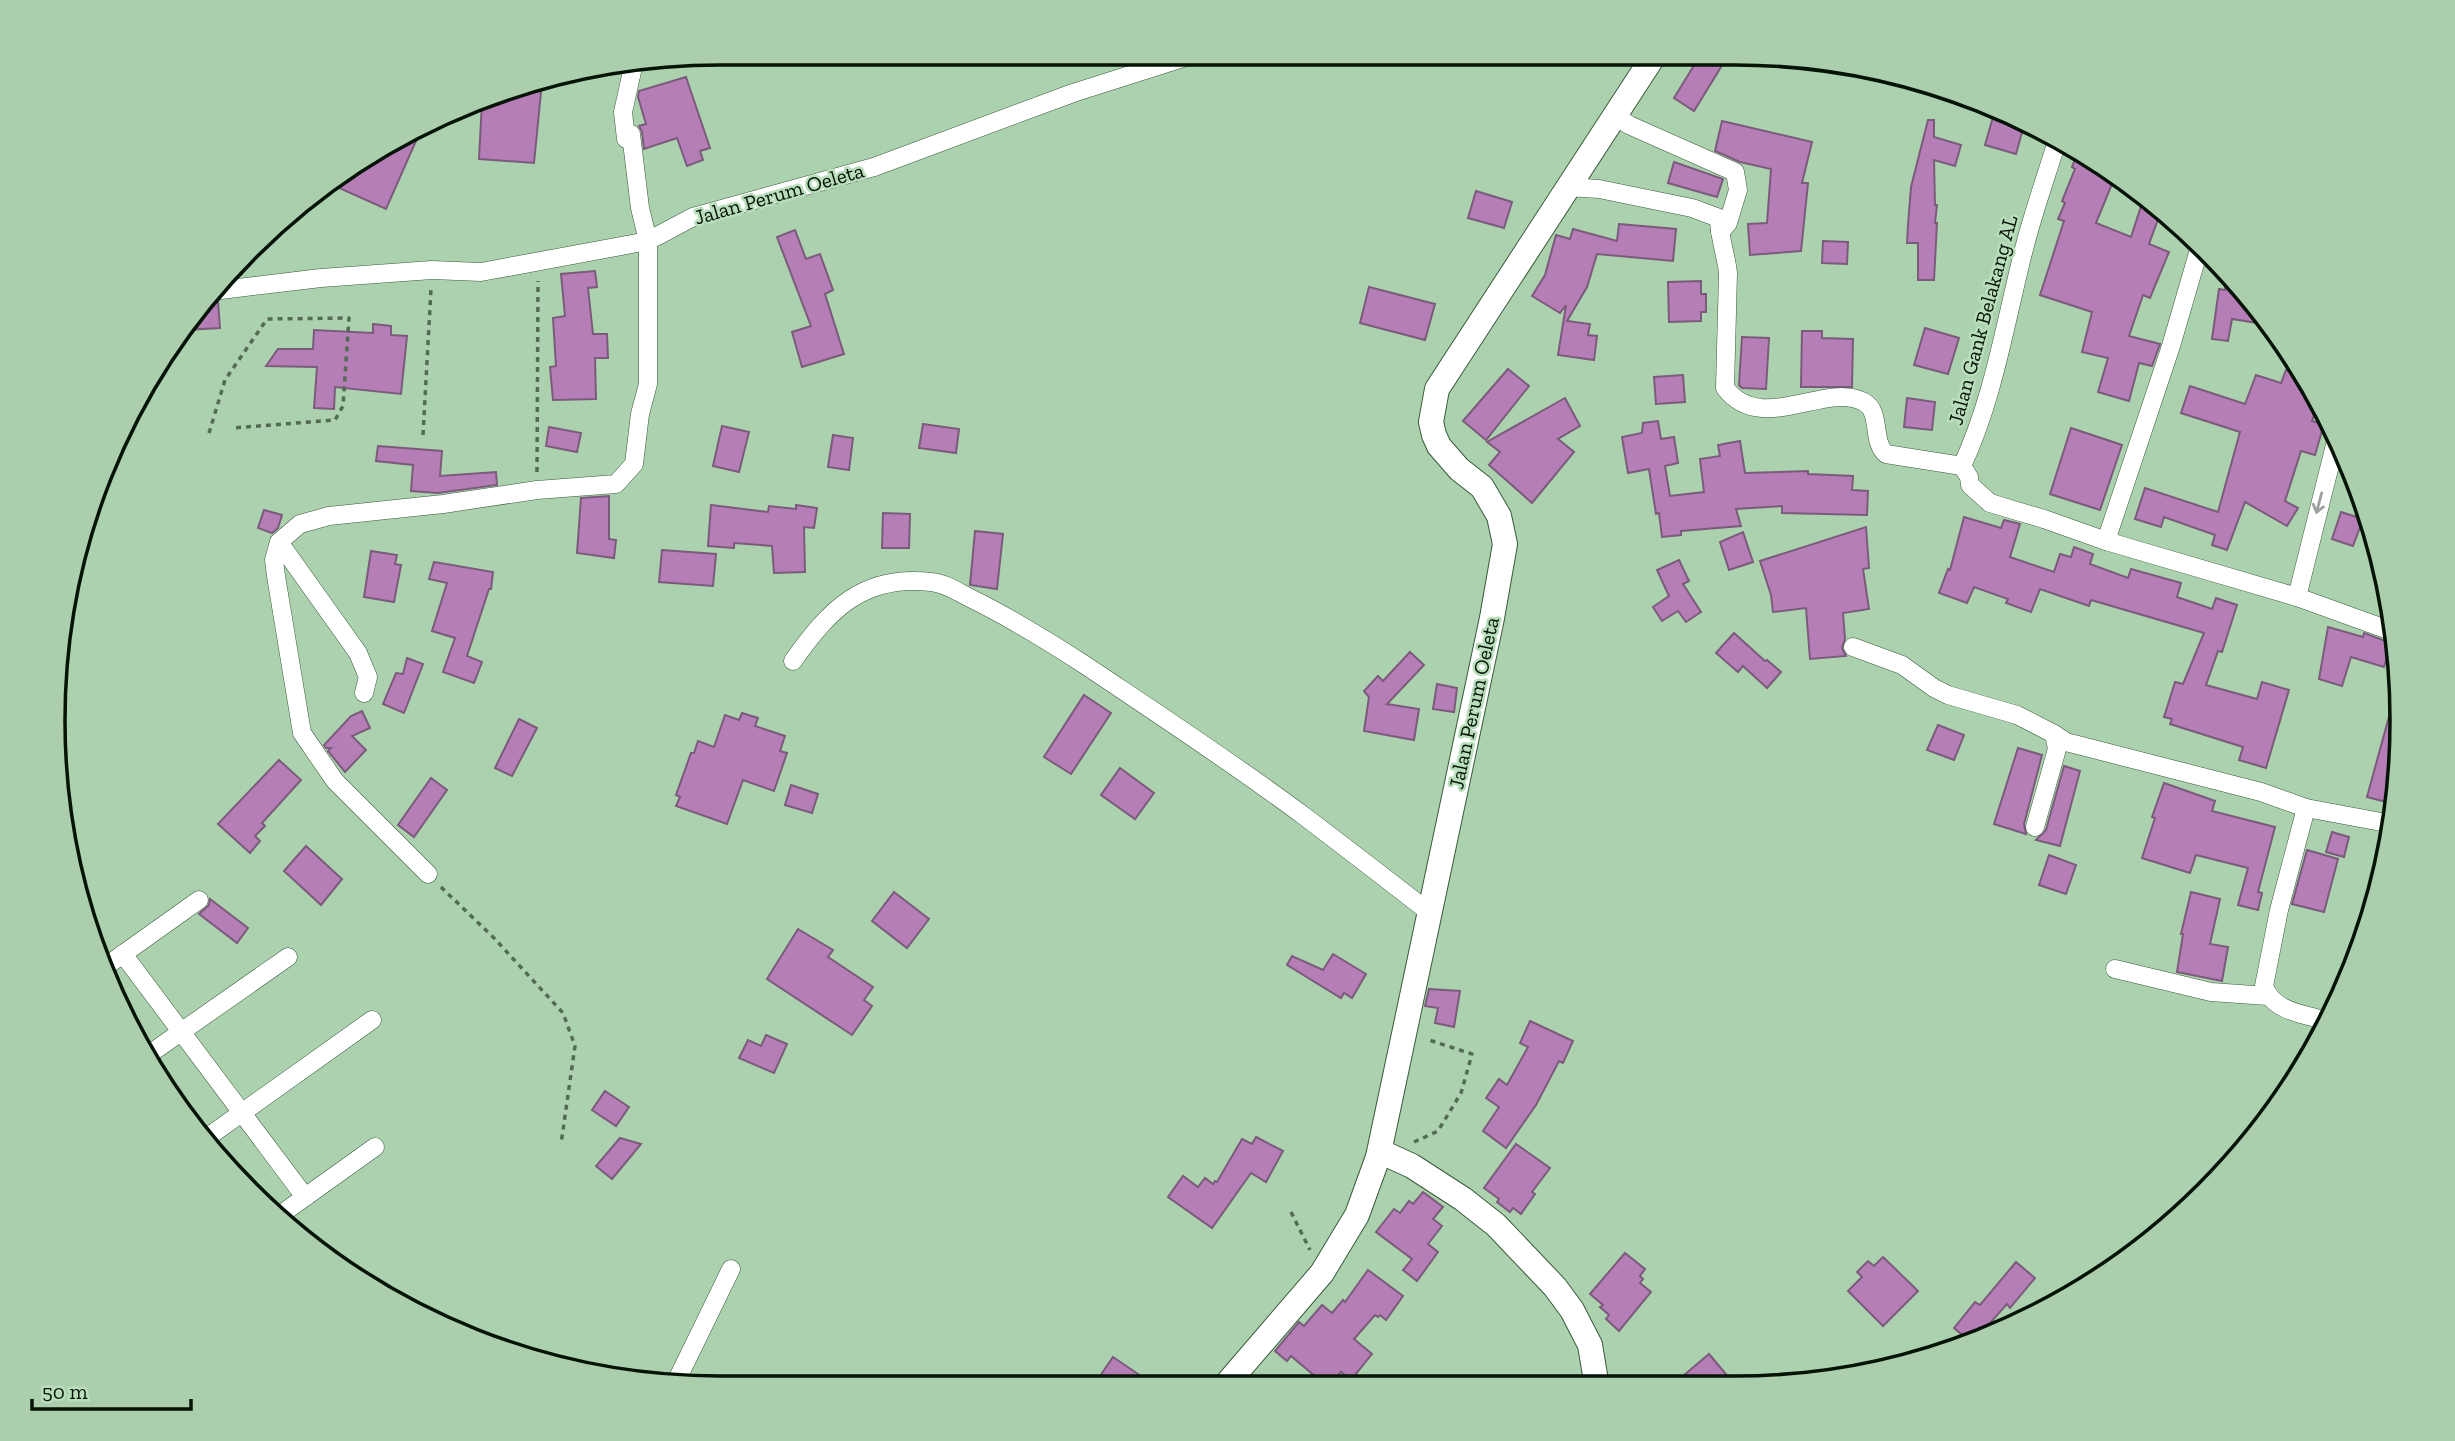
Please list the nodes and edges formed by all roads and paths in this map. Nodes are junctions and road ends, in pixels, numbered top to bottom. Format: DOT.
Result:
graph roads {
  1 [pos="1161,65"];
  2 [pos="1649,65"];
  3 [pos="632,70"];
  4 [pos="1616,116"];
  5 [pos="2055,149"];
  6 [pos="1567,187"];
  7 [pos="1719,233"];
  8 [pos="648,241"];
  9 [pos="2197,256"];
  10 [pos="538,261"];
  11 [pos="432,270"];
  12 [pos="226,289"];
  13 [pos="233,428"];
  14 [pos="209,433"];
  15 [pos="423,435"];
  16 [pos="2333,453"];
  17 [pos="1962,466"];
  18 [pos="537,490"];
  19 [pos="2106,541"];
  20 [pos="278,542"];
  21 [pos="2297,597"];
  22 [pos="2384,628"];
  23 [pos="1853,647"];
  24 [pos="793,661"];
  25 [pos="364,693"];
  26 [pos="2054,734"];
  27 [pos="2306,808"];
  28 [pos="2382,822"];
  29 [pos="2035,827"];
  30 [pos="428,874"];
  31 [pos="199,900"];
  32 [pos="1430,913"];
  33 [pos="124,954"];
  34 [pos="288,957"];
  35 [pos="112,962"];
  36 [pos="2115,969"];
  37 [pos="2268,996"];
  38 [pos="2319,1018"];
  39 [pos="372,1020"];
  40 [pos="182,1032"];
  41 [pos="1403,1035"];
  42 [pos="155,1051"];
  43 [pos="242,1113"];
  44 [pos="212,1134"];
  45 [pos="561,1144"];
  46 [pos="375,1147"];
  47 [pos="1383,1156"];
  48 [pos="305,1197"];
  49 [pos="286,1212"];
  50 [pos="1291,1212"];
  51 [pos="731,1269"];
  52 [pos="1322,1273"];
  53 [pos="680,1375"];
  54 [pos="1233,1376"];
  55 [pos="1595,1376"];
  1 -- 8 [label="street, Jalan Perum Oeleta"];
  2 -- 4 [label="street, Jalan Perum Oeleta"];
  3 -- 8 [label="street"];
  4 -- 6 [label="street, Jalan Perum Oeleta"];
  4 -- 7 [label="street"];
  5 -- 17 [label="street, Jalan Gank Belakang AL"];
  6 -- 7 [label="street"];
  6 -- 32 [label="street, Jalan Perum Oeleta"];
  7 -- 17 [label="street"];
  8 -- 10 [label="street, Jalan Perum Oeleta"];
  8 -- 18 [label="street"];
  9 -- 19 [label="street"];
  10 -- 11 [label="street, Jalan Perum Oeleta"];
  10 -- 18 [label="path"];
  11 -- 12 [label="street, Jalan Perum Oeleta"];
  11 -- 15 [label="path"];
  13 -- 14 [label="path"];
  16 -- 21 [label="street, one-way"];
  17 -- 19 [label="street"];
  18 -- 20 [label="street"];
  19 -- 21 [label="street"];
  20 -- 25 [label="street"];
  20 -- 30 [label="street"];
  21 -- 22 [label="street"];
  23 -- 26 [label="street"];
  24 -- 32 [label="street"];
  26 -- 27 [label="street"];
  26 -- 29 [label="street"];
  27 -- 28 [label="street"];
  27 -- 37 [label="street"];
  30 -- 45 [label="path"];
  31 -- 33 [label="street"];
  32 -- 41 [label="street, Jalan Perum Oeleta"];
  33 -- 35 [label="street"];
  33 -- 40 [label="street"];
  34 -- 40 [label="street"];
  36 -- 37 [label="street"];
  37 -- 38 [label="street"];
  39 -- 43 [label="street"];
  40 -- 42 [label="street"];
  40 -- 43 [label="street"];
  41 -- 47 [label="street, Jalan Perum Oeleta"];
  41 -- 47 [label="path"];
  43 -- 44 [label="street"];
  43 -- 48 [label="street"];
  46 -- 48 [label="street"];
  47 -- 52 [label="street, Jalan Perum Oeleta"];
  47 -- 55 [label="street"];
  48 -- 49 [label="street"];
  50 -- 52 [label="path"];
  51 -- 53 [label="street"];
  52 -- 54 [label="street, Jalan Perum Oeleta"];
}
